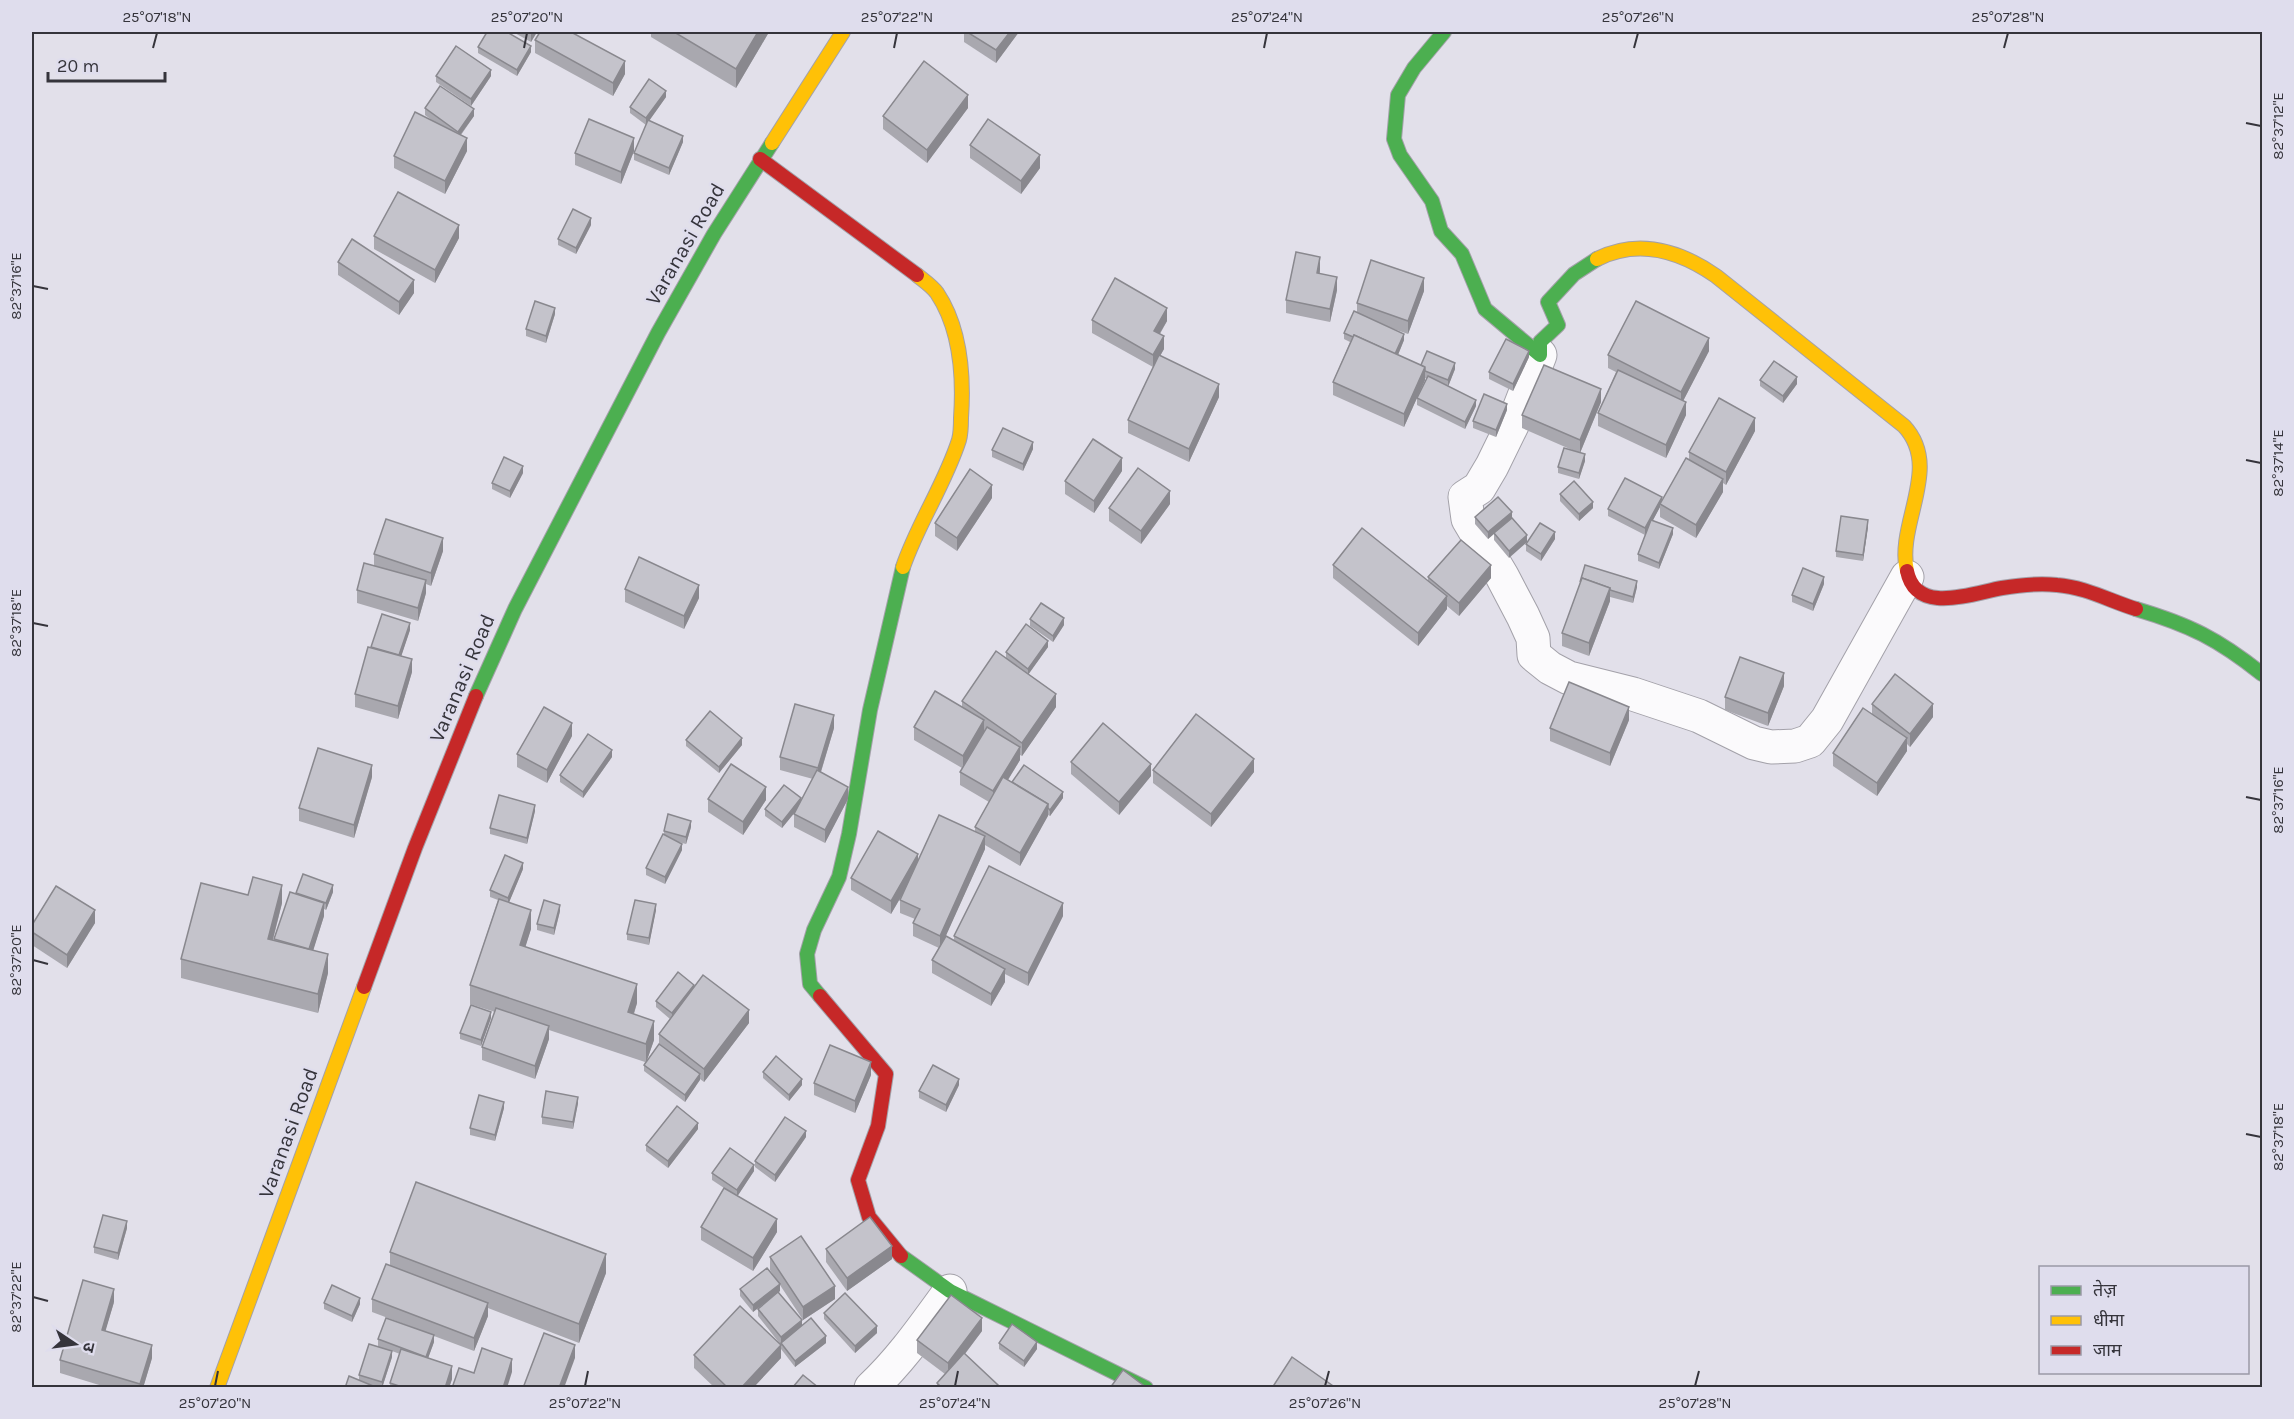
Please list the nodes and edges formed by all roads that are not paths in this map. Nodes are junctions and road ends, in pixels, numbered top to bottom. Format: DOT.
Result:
graph roads {
  1 [pos="843,32"];
  2 [pos="1444,32"];
  3 [pos="760,159"];
  4 [pos="1540,356"];
  5 [pos="1907,577"];
  6 [pos="2262,674"];
  7 [pos="950,1291"];
  8 [pos="217,1388"];
  9 [pos="871,1388"];
  10 [pos="1146,1388"];
  1 -- 3 [label="main road, Varanasi Road"];
  2 -- 4 [label="main road"];
  3 -- 7 [label="main road"];
  3 -- 8 [label="main road, Varanasi Road"];
  4 -- 5 [label="main road"];
  4 -- 5 [label="street"];
  5 -- 6 [label="main road"];
  7 -- 9 [label="street"];
  7 -- 10 [label="main road"];
}
